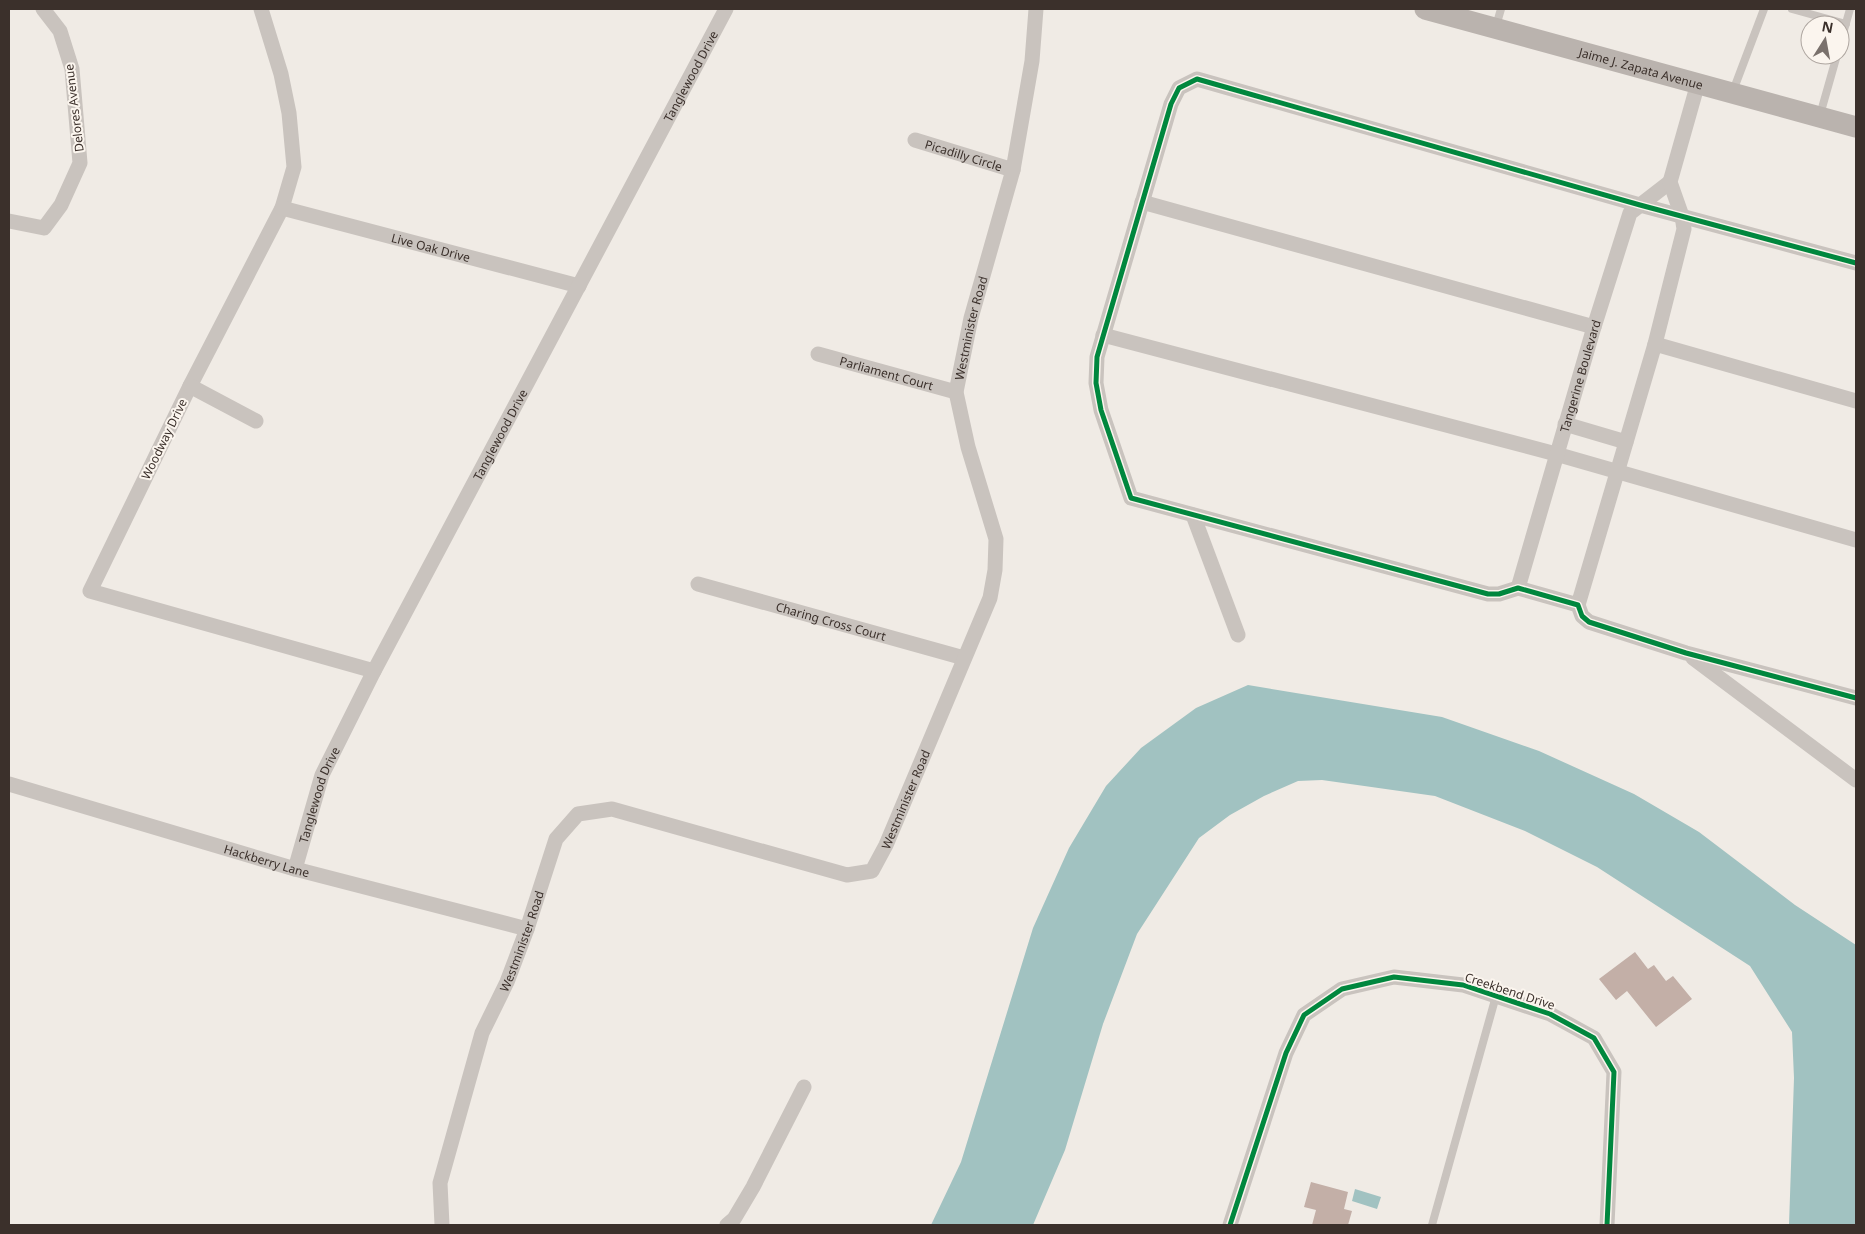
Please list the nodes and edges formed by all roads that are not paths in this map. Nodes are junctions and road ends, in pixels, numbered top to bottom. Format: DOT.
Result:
graph roads {
  1 [pos="43,9"];
  2 [pos="261,9"];
  3 [pos="726,9"];
  4 [pos="1036,9"];
  5 [pos="1425,9"];
  6 [pos="1764,9"];
  7 [pos="1792,9"];
  8 [pos="1814,15"];
  9 [pos="1498,18"];
  10 [pos="1834,65"];
  11 [pos="1698,83"];
  12 [pos="1732,93"];
  13 [pos="1819,116"];
  14 [pos="1856,127"];
  15 [pos="915,140"];
  16 [pos="1013,170"];
  17 [pos="1670,182"];
  18 [pos="1142,202"];
  19 [pos="1640,205"];
  20 [pos="282,208"];
  21 [pos="1682,216"];
  22 [pos="9,221"];
  23 [pos="1856,263"];
  24 [pos="579,286"];
  25 [pos="1594,327"];
  26 [pos="1103,335"];
  27 [pos="1655,344"];
  28 [pos="818,354"];
  29 [pos="190,386"];
  30 [pos="956,392"];
  31 [pos="1856,401"];
  32 [pos="256,421"];
  33 [pos="1565,424"];
  34 [pos="1626,442"];
  35 [pos="1556,454"];
  36 [pos="1616,473"];
  37 [pos="1193,515"];
  38 [pos="1856,540"];
  39 [pos="698,584"];
  40 [pos="1518,588"];
  41 [pos="1578,605"];
  42 [pos="1238,635"];
  43 [pos="1686,653"];
  44 [pos="964,658"];
  45 [pos="374,671"];
  46 [pos="1856,698"];
  47 [pos="1856,780"];
  48 [pos="9,784"];
  49 [pos="295,869"];
  50 [pos="527,930"];
  51 [pos="1496,996"];
  52 [pos="804,1086"];
  53 [pos="442,1225"];
  54 [pos="727,1225"];
  55 [pos="1230,1225"];
  56 [pos="1432,1225"];
  57 [pos="1607,1225"];
  1 -- 22 [label="street, Delores Avenue"];
  2 -- 20 [label="street, Woodway Drive"];
  3 -- 24 [label="street, Tanglewood Drive"];
  4 -- 16 [label="street, Westminister Road"];
  5 -- 9 [label="street, Jaime J. Zapata Avenue"];
  6 -- 12 [label="lane"];
  7 -- 8 [label="lane"];
  9 -- 11 [label="street, Jaime J. Zapata Avenue"];
  10 -- 13 [label="lane"];
  11 -- 12 [label="street, Jaime J. Zapata Avenue"];
  11 -- 17 [label="street"];
  12 -- 13 [label="street, Jaime J. Zapata Avenue"];
  13 -- 14 [label="street, Jaime J. Zapata Avenue"];
  15 -- 16 [label="street, Picadilly Circle"];
  16 -- 30 [label="street, Westminister Road"];
  17 -- 19 [label="street, Tangerine Boulevard"];
  17 -- 21 [label="street"];
  18 -- 19 [label="street"];
  18 -- 25 [label="street"];
  18 -- 26 [label="street"];
  19 -- 21 [label="street"];
  19 -- 25 [label="street, Tangerine Boulevard"];
  20 -- 24 [label="street, Live Oak Drive"];
  20 -- 29 [label="street, Woodway Drive"];
  21 -- 23 [label="street"];
  21 -- 27 [label="street"];
  24 -- 45 [label="street, Tanglewood Drive"];
  25 -- 33 [label="street, Tangerine Boulevard"];
  26 -- 35 [label="street"];
  26 -- 37 [label="street"];
  27 -- 31 [label="street"];
  27 -- 34 [label="street"];
  28 -- 30 [label="street, Parliament Court"];
  29 -- 32 [label="street"];
  29 -- 45 [label="street, Woodway Drive"];
  30 -- 44 [label="street, Westminister Road"];
  33 -- 34 [label="street"];
  33 -- 35 [label="street, Tangerine Boulevard"];
  34 -- 36 [label="street"];
  35 -- 36 [label="street"];
  35 -- 40 [label="street, Tangerine Boulevard"];
  36 -- 38 [label="street"];
  36 -- 41 [label="street"];
  37 -- 40 [label="street"];
  37 -- 42 [label="street"];
  39 -- 44 [label="street, Charing Cross Court"];
  40 -- 41 [label="street"];
  41 -- 43 [label="street"];
  43 -- 46 [label="street"];
  43 -- 47 [label="street"];
  44 -- 50 [label="street, Westminister Road"];
  45 -- 49 [label="street, Tanglewood Drive"];
  48 -- 49 [label="street, Hackberry Lane"];
  49 -- 50 [label="street, Hackberry Lane"];
  50 -- 53 [label="street, Westminister Road"];
  51 -- 55 [label="street, Creekbend Drive"];
  51 -- 56 [label="lane"];
  51 -- 57 [label="street, Creekbend Drive"];
  52 -- 54 [label="street"];
}
